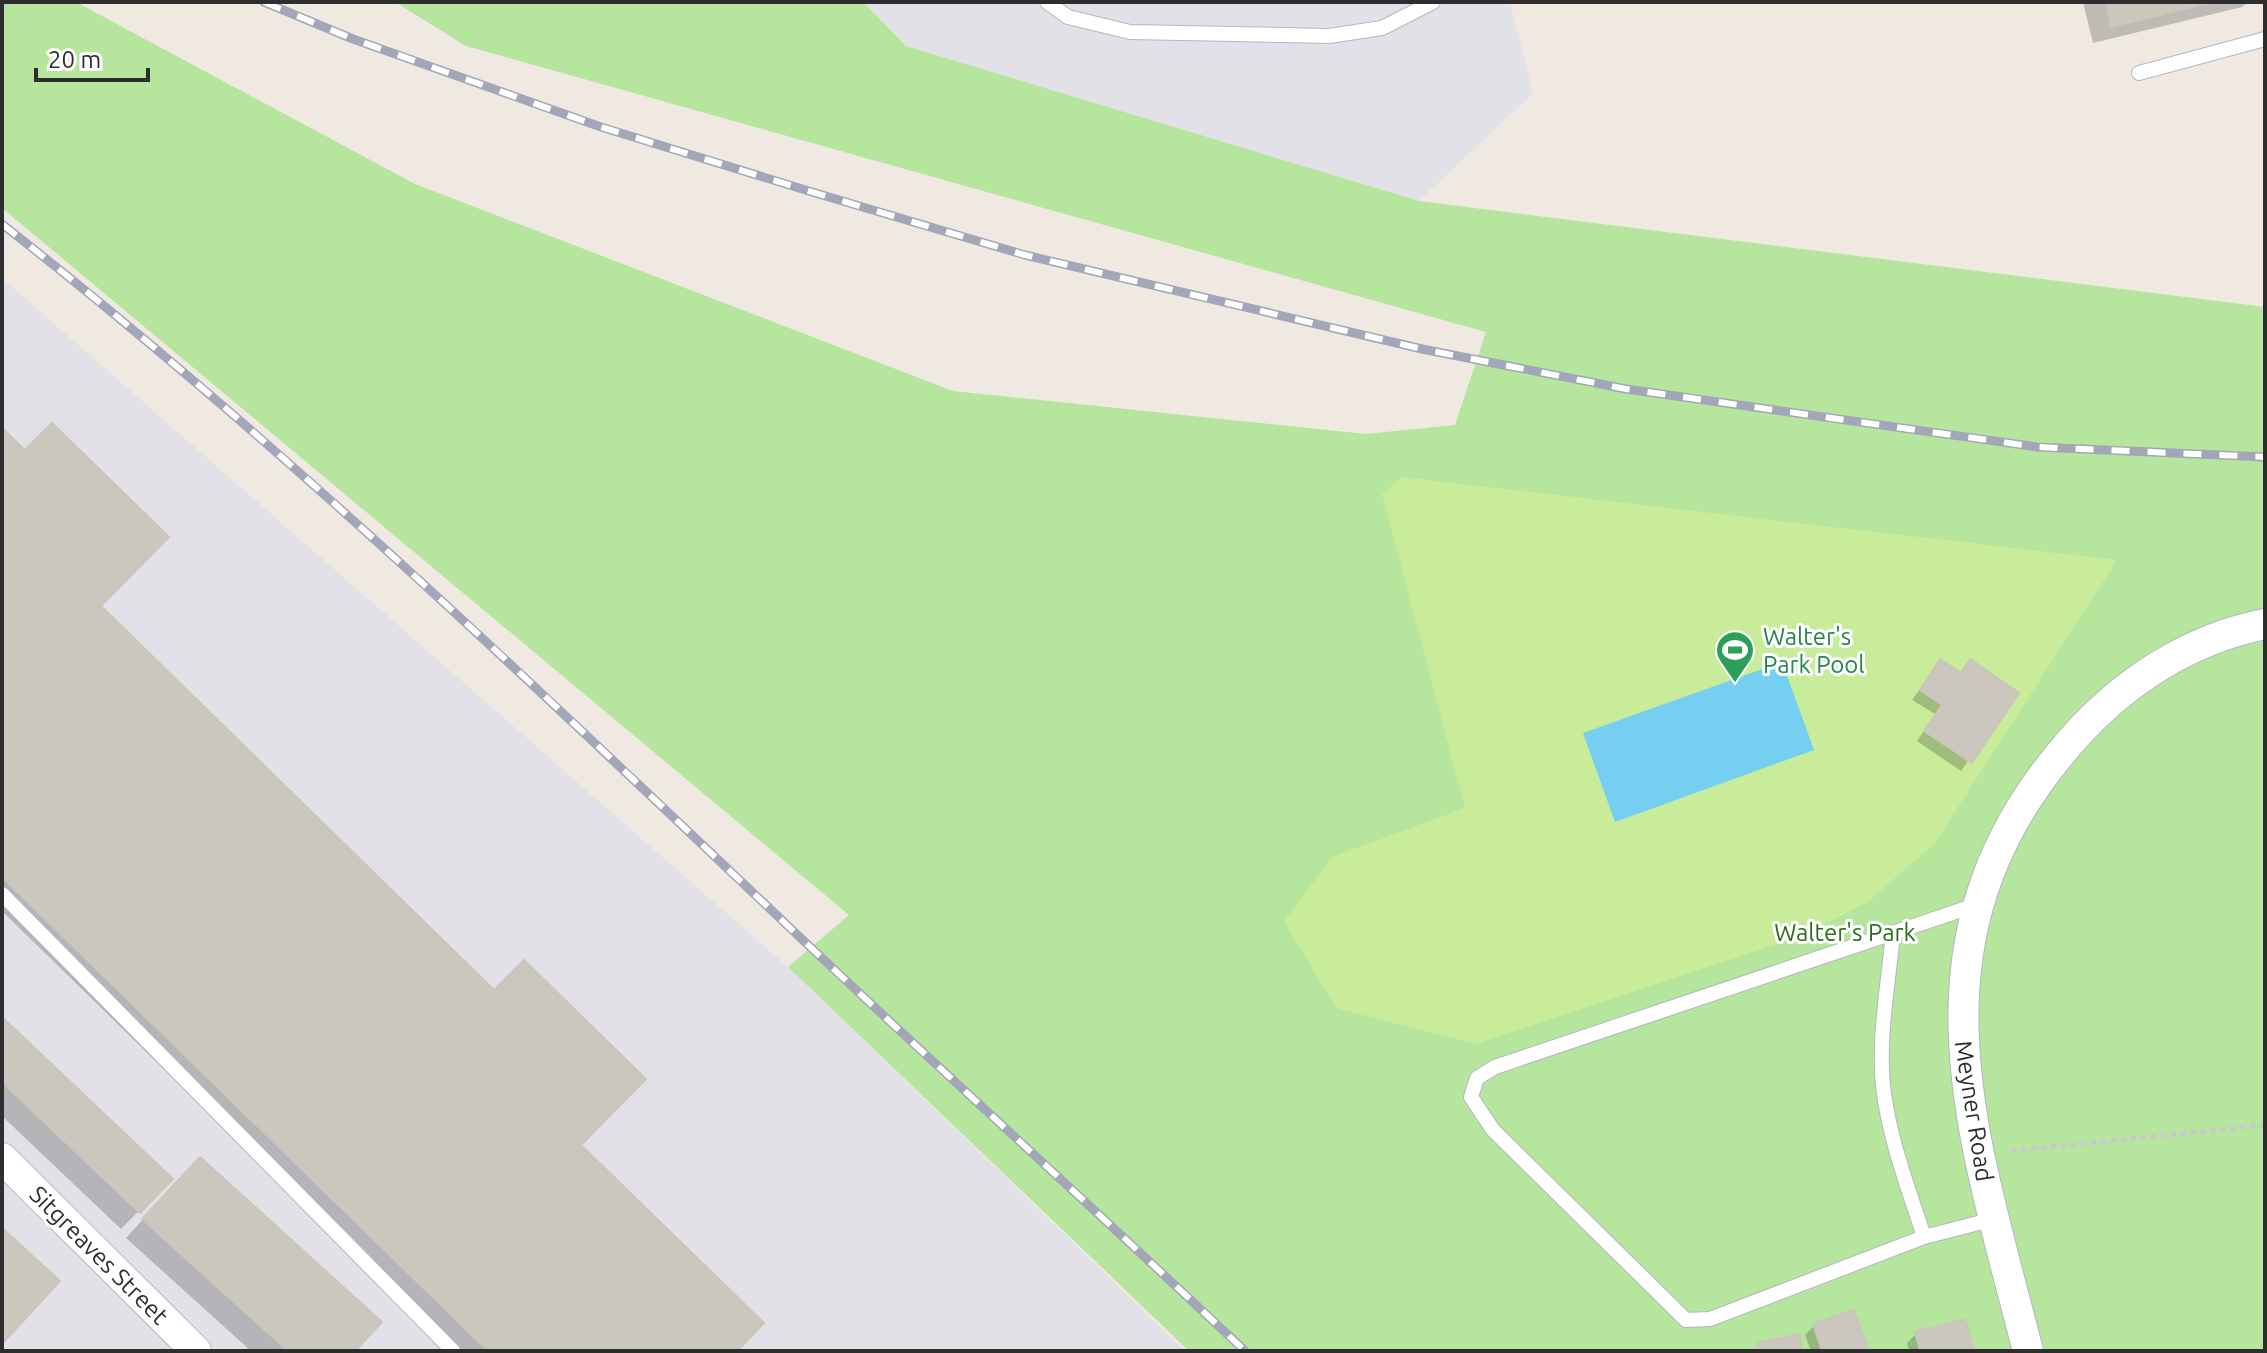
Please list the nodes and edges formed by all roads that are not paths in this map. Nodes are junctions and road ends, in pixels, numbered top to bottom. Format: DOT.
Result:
graph roads {
  1 [pos="1047,2"];
  2 [pos="1433,2"];
  3 [pos="2265,39"];
  4 [pos="2139,73"];
  5 [pos="2265,624"];
  6 [pos="2,894"];
  7 [pos="1976,905"];
  8 [pos="1893,934"];
  9 [pos="2,1158"];
  10 [pos="1994,1219"];
  11 [pos="1924,1237"];
  12 [pos="196,1351"];
  13 [pos="453,1351"];
  14 [pos="2028,1351"];
  1 -- 2 [label="lane"];
  3 -- 4 [label="lane"];
  5 -- 7 [label="street, Meyner Road"];
  6 -- 13 [label="lane"];
  7 -- 8 [label="lane"];
  7 -- 10 [label="street, Meyner Road"];
  8 -- 11 [label="lane"];
  8 -- 11 [label="lane"];
  9 -- 12 [label="street, Sitgreaves Street"];
  10 -- 11 [label="lane"];
  10 -- 14 [label="street, Meyner Road"];
}
